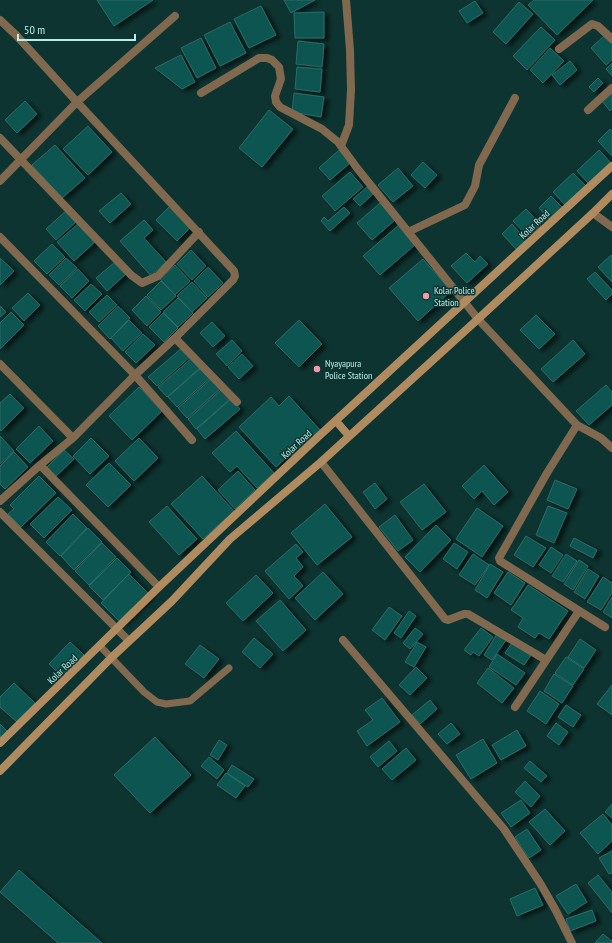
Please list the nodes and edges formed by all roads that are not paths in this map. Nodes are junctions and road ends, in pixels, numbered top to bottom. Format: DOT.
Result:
graph roads {
  1 [pos="346,0"];
  2 [pos="175,16"];
  3 [pos="0,20"];
  4 [pos="612,39"];
  5 [pos="559,49"];
  6 [pos="612,88"];
  7 [pos="201,93"];
  8 [pos="515,98"];
  9 [pos="77,102"];
  10 [pos="588,110"];
  11 [pos="0,138"];
  12 [pos="341,146"];
  13 [pos="20,160"];
  14 [pos="612,166"];
  15 [pos="0,181"];
  16 [pos="612,194"];
  17 [pos="593,213"];
  18 [pos="612,227"];
  19 [pos="199,232"];
  20 [pos="408,232"];
  21 [pos="0,237"];
  22 [pos="465,302"];
  23 [pos="478,318"];
  24 [pos="175,338"];
  25 [pos="0,364"];
  26 [pos="135,375"];
  27 [pos="237,402"];
  28 [pos="336,421"];
  29 [pos="577,425"];
  30 [pos="349,436"];
  31 [pos="72,438"];
  32 [pos="192,440"];
  33 [pos="612,448"];
  34 [pos="321,462"];
  35 [pos="40,465"];
  36 [pos="0,501"];
  37 [pos="0,512"];
  38 [pos="159,587"];
  39 [pos="579,611"];
  40 [pos="604,627"];
  41 [pos="117,629"];
  42 [pos="344,640"];
  43 [pos="129,641"];
  44 [pos="100,646"];
  45 [pos="111,658"];
  46 [pos="546,660"];
  47 [pos="230,668"];
  48 [pos="514,707"];
  49 [pos="0,744"];
  50 [pos="0,771"];
  51 [pos="572,943"];
  1 -- 12 [label="street"];
  2 -- 9 [label="street"];
  3 -- 9 [label="street"];
  4 -- 5 [label="street"];
  6 -- 10 [label="street"];
  7 -- 12 [label="street"];
  8 -- 20 [label="street"];
  9 -- 13 [label="street"];
  9 -- 19 [label="street"];
  11 -- 13 [label="street"];
  12 -- 20 [label="street"];
  13 -- 15 [label="street"];
  13 -- 19 [label="street"];
  14 -- 22 [label="main road, Kolar Road"];
  16 -- 17 [label="main road"];
  17 -- 18 [label="street"];
  17 -- 23 [label="main road"];
  19 -- 24 [label="street"];
  20 -- 22 [label="street"];
  21 -- 26 [label="street"];
  22 -- 23 [label="street"];
  22 -- 28 [label="main road, Kolar Road"];
  23 -- 29 [label="street"];
  23 -- 30 [label="main road"];
  24 -- 26 [label="street"];
  24 -- 27 [label="street"];
  25 -- 31 [label="street"];
  26 -- 31 [label="street"];
  26 -- 32 [label="street"];
  28 -- 30 [label="main road"];
  28 -- 38 [label="main road, Kolar Road"];
  29 -- 33 [label="street"];
  29 -- 39 [label="street"];
  30 -- 34 [label="main road"];
  31 -- 35 [label="street"];
  34 -- 43 [label="main road"];
  34 -- 46 [label="street"];
  35 -- 36 [label="street"];
  35 -- 38 [label="street"];
  37 -- 41 [label="street"];
  38 -- 41 [label="main road, Kolar Road"];
  39 -- 40 [label="street"];
  39 -- 46 [label="street"];
  41 -- 43 [label="street"];
  41 -- 44 [label="main road, Kolar Road"];
  42 -- 51 [label="street"];
  43 -- 45 [label="main road"];
  44 -- 45 [label="lane"];
  44 -- 49 [label="main road, Kolar Road"];
  45 -- 47 [label="lane"];
  45 -- 50 [label="main road"];
  46 -- 48 [label="street"];
}
